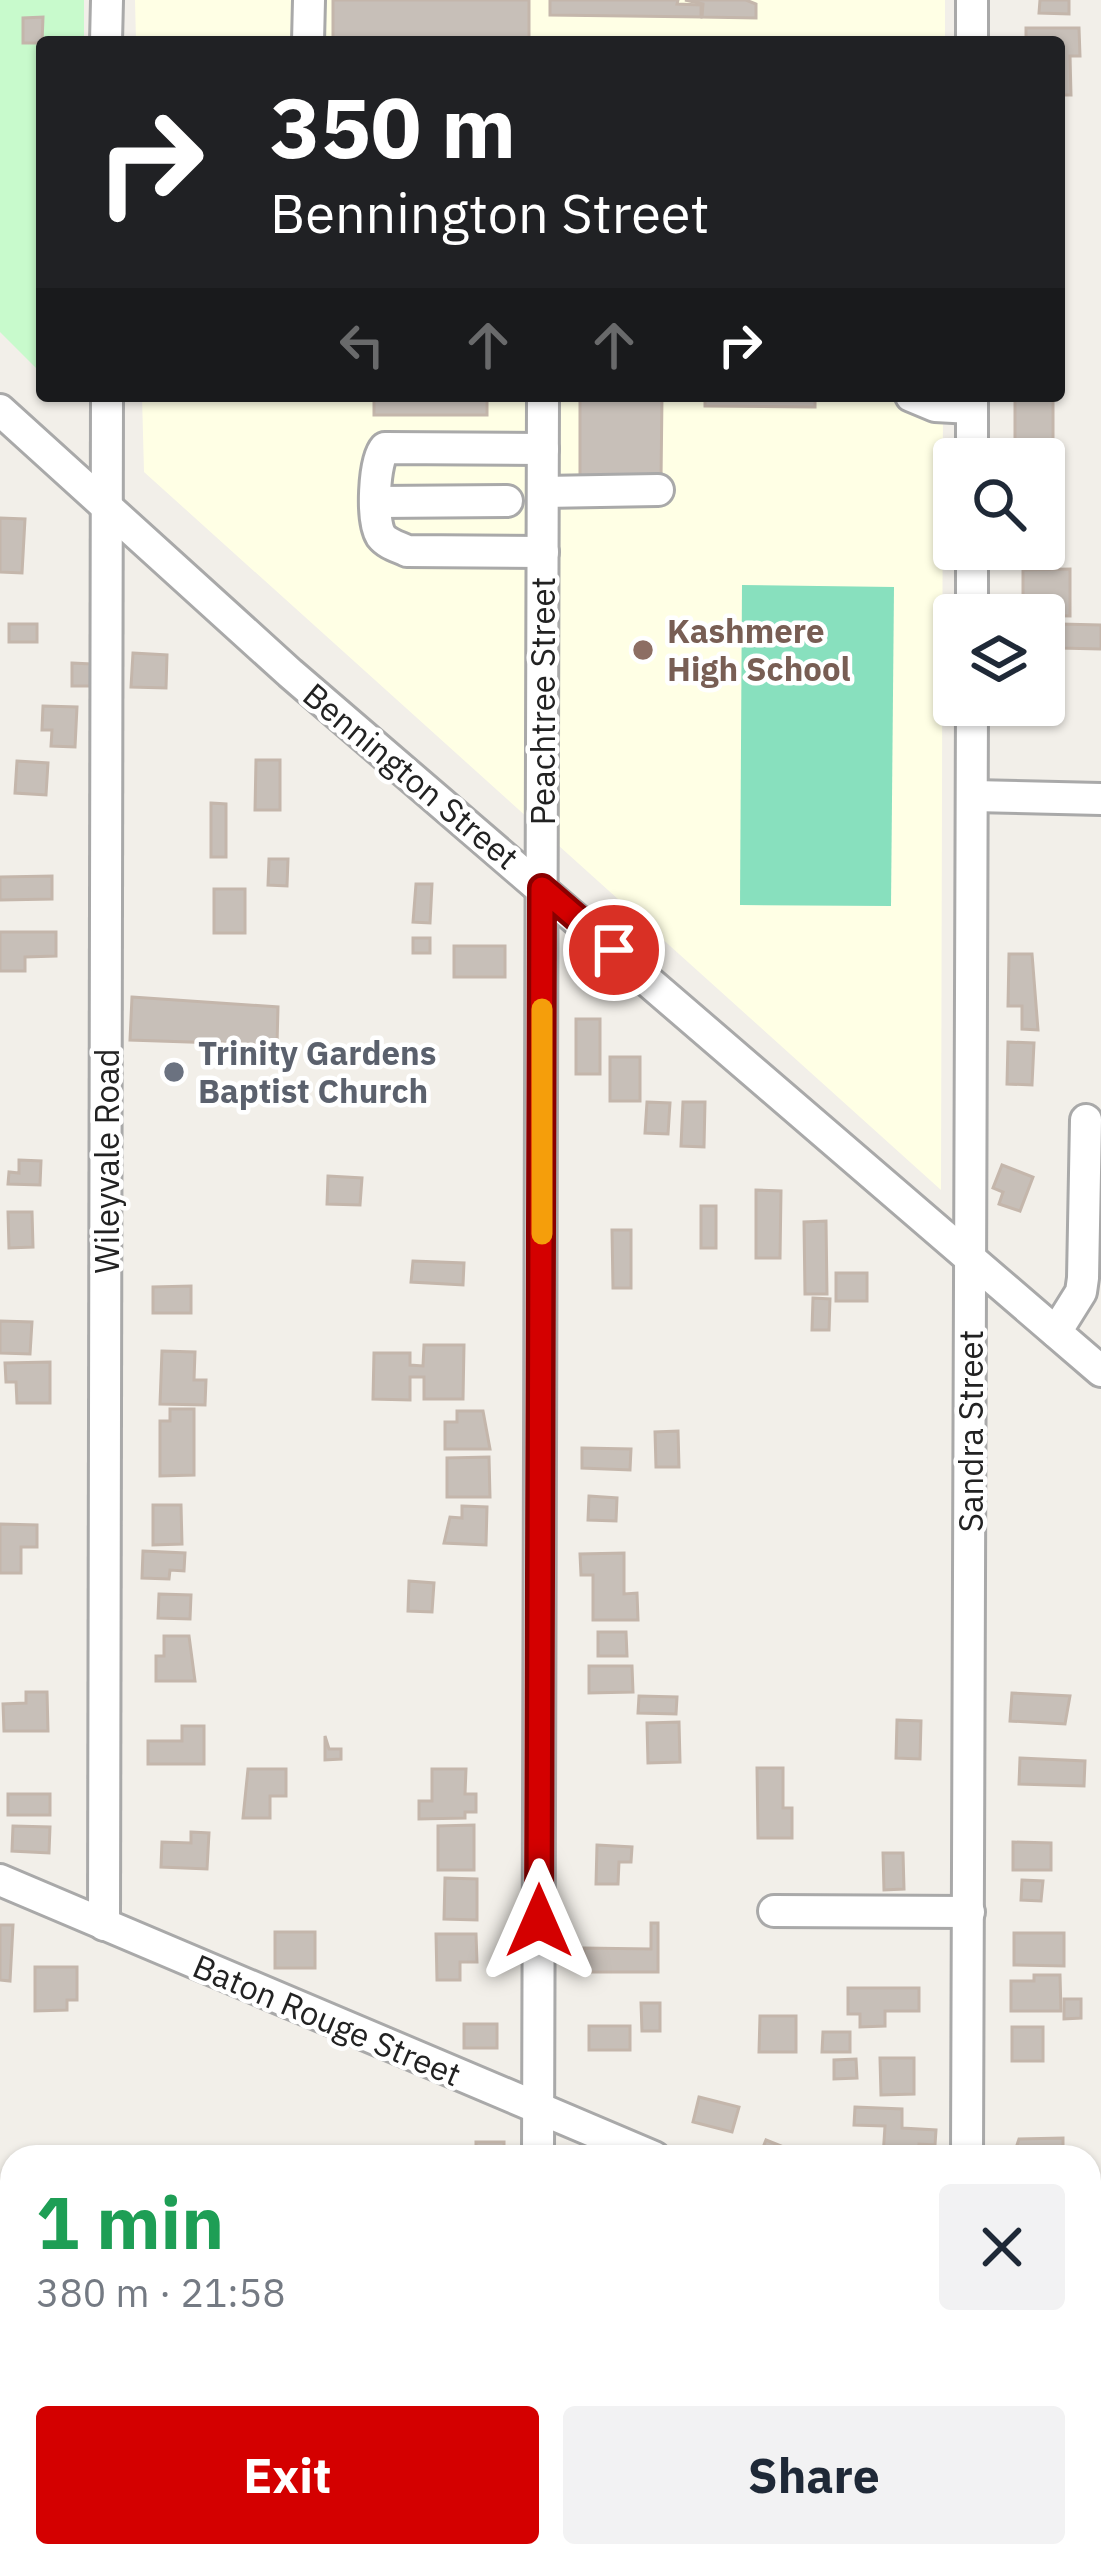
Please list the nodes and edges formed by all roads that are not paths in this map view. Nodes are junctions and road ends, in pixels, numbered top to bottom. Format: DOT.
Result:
graph roads {
  1 [pos="106,0"];
  2 [pos="309,0"];
  3 [pos="972,0"];
  4 [pos="106,36"];
  5 [pos="308,36"];
  6 [pos="972,36"];
  7 [pos="107,402"];
  8 [pos="543,402"];
  9 [pos="925,402"];
  10 [pos="972,402"];
  11 [pos="0,410"];
  12 [pos="972,438"];
  13 [pos="543,449"];
  14 [pos="658,490"];
  15 [pos="543,492"];
  16 [pos="507,501"];
  17 [pos="378,502"];
  18 [pos="109,513"];
  19 [pos="543,552"];
  20 [pos="972,726"];
  21 [pos="973,796"];
  22 [pos="1101,799"];
  23 [pos="542,888"];
  24 [pos="1086,1120"];
  25 [pos="972,1259"];
  26 [pos="1055,1332"];
  27 [pos="1101,1371"];
  28 [pos="0,1880"];
  29 [pos="774,1911"];
  30 [pos="969,1912"];
  31 [pos="104,1925"];
  32 [pos="539,2109"];
  33 [pos="538,2145"];
  34 [pos="625,2145"];
  35 [pos="968,2145"];
  1 -- 4 [label="street"];
  2 -- 5 [label="street"];
  3 -- 6 [label="street"];
  7 -- 18 [label="street, Wileyvale Road"];
  8 -- 13 [label="street, Peachtree Street"];
  9 -- 10 [label="street"];
  10 -- 12 [label="street"];
  11 -- 18 [label="street, Bennington Street"];
  13 -- 15 [label="street, Peachtree Street"];
  13 -- 17 [label="street"];
  14 -- 15 [label="street"];
  15 -- 19 [label="street, Peachtree Street"];
  16 -- 17 [label="street"];
  17 -- 19 [label="street"];
  18 -- 23 [label="street, Bennington Street"];
  18 -- 31 [label="street, Wileyvale Road"];
  19 -- 23 [label="street, Peachtree Street"];
  20 -- 21 [label="street, Sandra Street"];
  21 -- 22 [label="street"];
  21 -- 25 [label="street, Sandra Street"];
  23 -- 25 [label="street, Bennington Street"];
  23 -- 32 [label="street, Peachtree Street"];
  24 -- 26 [label="street"];
  25 -- 26 [label="street, Bennington Street"];
  25 -- 30 [label="street, Sandra Street"];
  26 -- 27 [label="street, Bennington Street"];
  28 -- 31 [label="street, Baton Rouge Street"];
  29 -- 30 [label="street"];
  30 -- 35 [label="street, Sandra Street"];
  31 -- 32 [label="street, Baton Rouge Street"];
  32 -- 33 [label="street, Peachtree Street"];
  32 -- 34 [label="street, Baton Rouge Street"];
}
